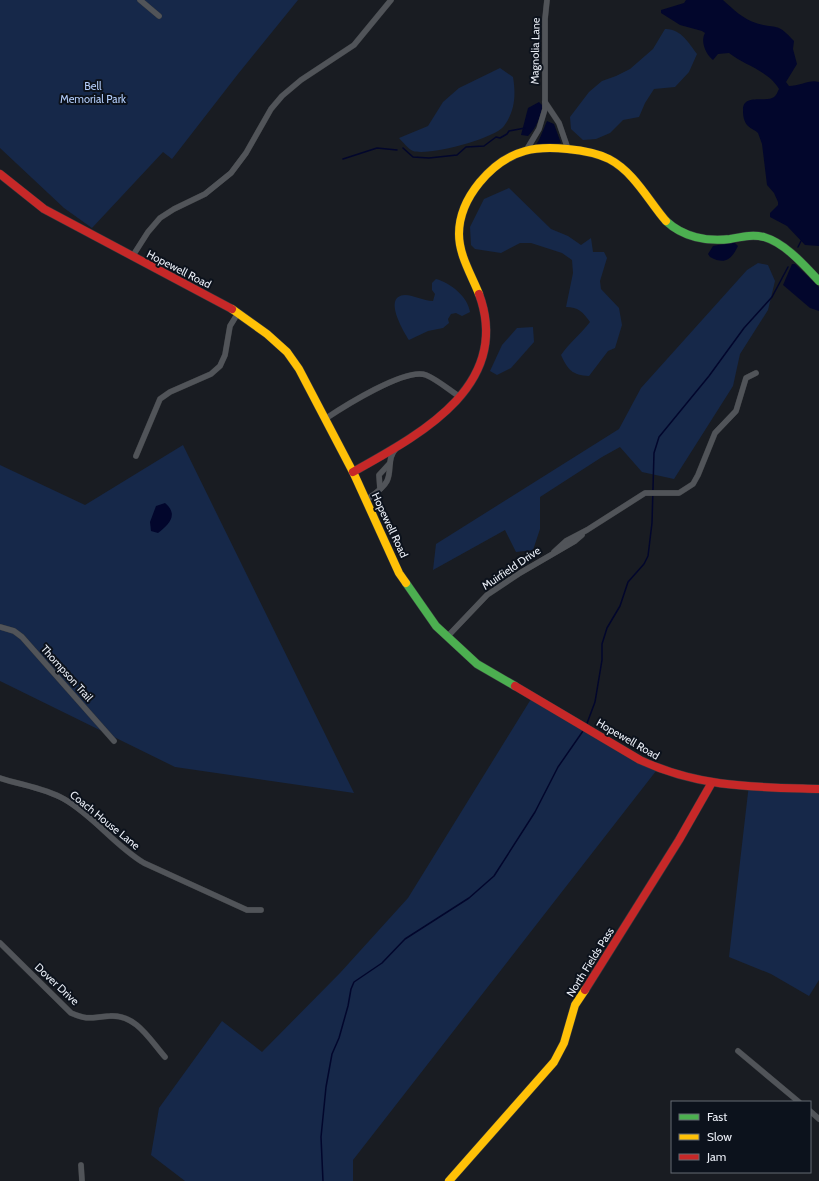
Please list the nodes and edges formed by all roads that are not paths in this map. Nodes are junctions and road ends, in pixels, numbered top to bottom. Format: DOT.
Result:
graph roads {
  1 [pos="140,0"];
  2 [pos="391,0"];
  3 [pos="547,0"];
  4 [pos="159,16"];
  5 [pos="545,102"];
  6 [pos="527,149"];
  7 [pos="568,149"];
  8 [pos="0,174"];
  9 [pos="132,257"];
  10 [pos="819,281"];
  11 [pos="238,313"];
  12 [pos="756,373"];
  13 [pos="460,397"];
  14 [pos="325,419"];
  15 [pos="400,444"];
  16 [pos="136,456"];
  17 [pos="390,464"];
  18 [pos="353,472"];
  19 [pos="380,489"];
  20 [pos="366,500"];
  21 [pos="0,627"];
  22 [pos="447,637"];
  23 [pos="114,741"];
  24 [pos="0,778"];
  25 [pos="711,784"];
  26 [pos="819,789"];
  27 [pos="261,910"];
  28 [pos="0,943"];
  29 [pos="738,1051"];
  30 [pos="165,1057"];
  31 [pos="798,1101"];
  32 [pos="811,1113"];
  33 [pos="819,1119"];
  34 [pos="81,1165"];
  35 [pos="82,1181"];
  36 [pos="449,1181"];
  1 -- 4 [label="street"];
  2 -- 9 [label="street"];
  3 -- 5 [label="street, Magnolia Lane"];
  5 -- 6 [label="street, Magnolia Lane"];
  5 -- 7 [label="street"];
  6 -- 7 [label="street"];
  6 -- 13 [label="street"];
  7 -- 10 [label="street"];
  8 -- 9 [label="street, Hopewell Road"];
  9 -- 11 [label="street, Hopewell Road"];
  11 -- 14 [label="street, Hopewell Road"];
  11 -- 16 [label="street"];
  12 -- 22 [label="street, Muirfield Drive"];
  13 -- 14 [label="street"];
  13 -- 15 [label="street"];
  14 -- 18 [label="street, Hopewell Road"];
  15 -- 17 [label="street"];
  15 -- 18 [label="street"];
  17 -- 19 [label="street"];
  17 -- 19 [label="street"];
  18 -- 20 [label="street, Hopewell Road"];
  19 -- 20 [label="street"];
  20 -- 22 [label="street, Hopewell Road"];
  21 -- 23 [label="street, Thompson Trail"];
  22 -- 25 [label="street, Hopewell Road"];
  24 -- 27 [label="street, Coach House Lane"];
  25 -- 26 [label="street, Hopewell Road"];
  25 -- 36 [label="street, North Fields Pass"];
  28 -- 30 [label="street, Dover Drive"];
  29 -- 31 [label="street"];
  32 -- 33 [label="street"];
  34 -- 35 [label="street"];
}
